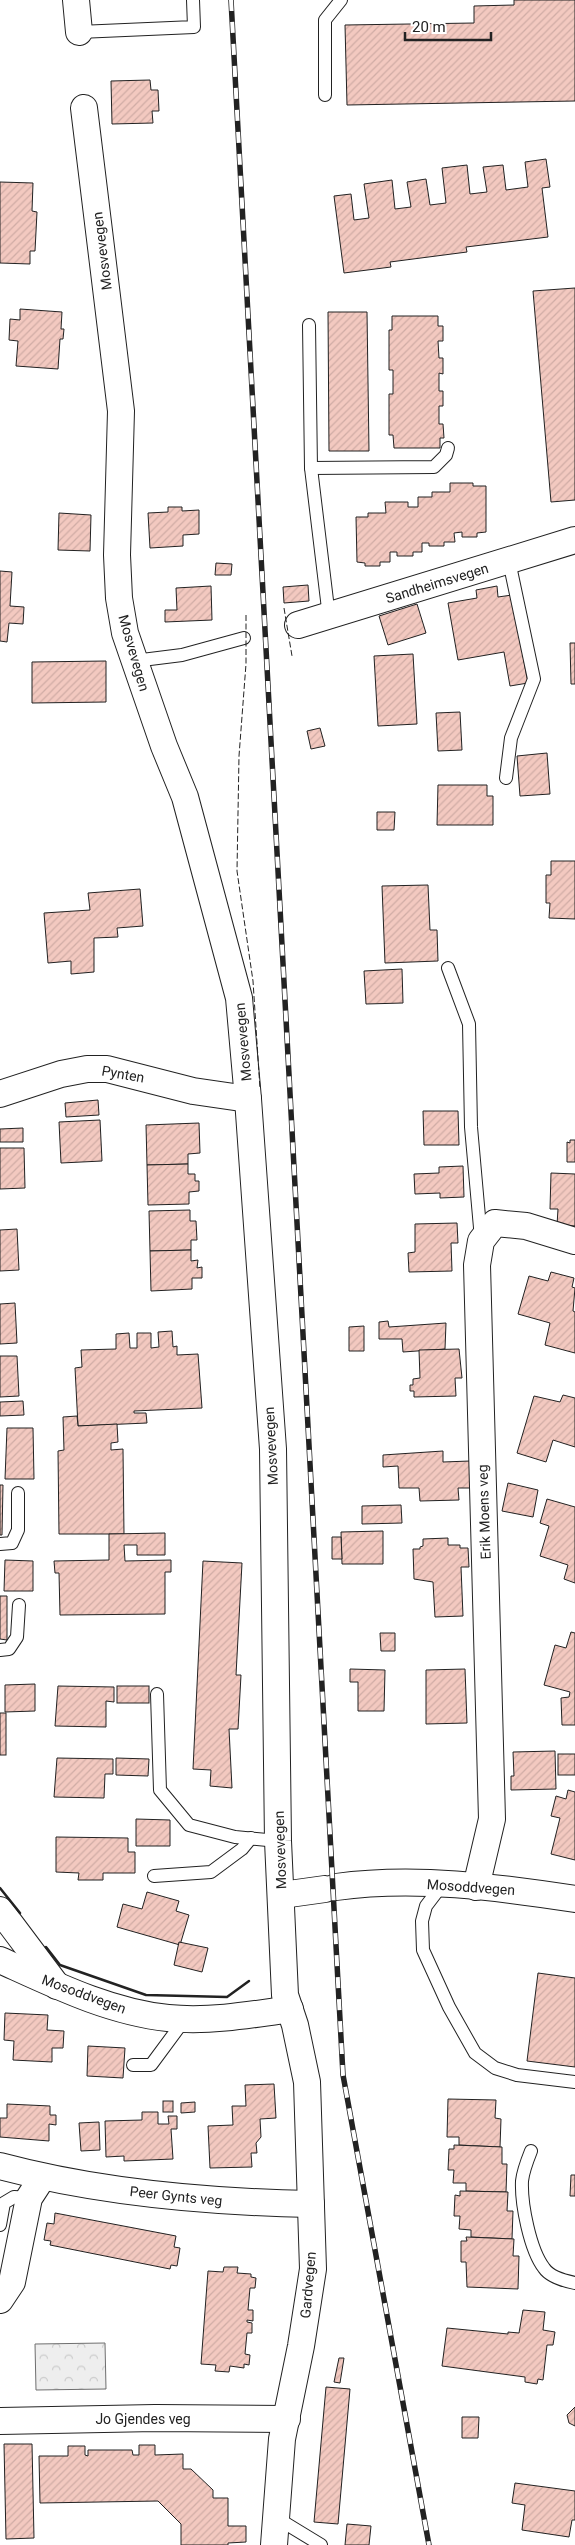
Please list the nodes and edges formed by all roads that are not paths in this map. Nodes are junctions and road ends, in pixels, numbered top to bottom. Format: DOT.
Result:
graph roads {
  1 [pos="76,0"];
  2 [pos="192,0"];
  3 [pos="341,0"];
  4 [pos="79,32"];
  5 [pos="325,95"];
  6 [pos="84,108"];
  7 [pos="309,324"];
  8 [pos="448,448"];
  9 [pos="310,468"];
  10 [pos="575,540"];
  11 [pos="509,561"];
  12 [pos="329,617"];
  13 [pos="298,625"];
  14 [pos="244,638"];
  15 [pos="134,661"];
  16 [pos="506,778"];
  17 [pos="448,968"];
  18 [pos="0,1094"];
  19 [pos="248,1099"];
  20 [pos="481,1241"];
  21 [pos="575,1241"];
  22 [pos="18,1493"];
  23 [pos="0,1544"];
  24 [pos="19,1606"];
  25 [pos="0,1650"];
  26 [pos="157,1694"];
  27 [pos="251,1838"];
  28 [pos="278,1841"];
  29 [pos="154,1876"];
  30 [pos="442,1884"];
  31 [pos="476,1887"];
  32 [pos="282,1896"];
  33 [pos="575,1899"];
  34 [pos="0,1910"];
  35 [pos="0,1960"];
  36 [pos="58,1986"];
  37 [pos="287,2002"];
  38 [pos="185,2018"];
  39 [pos="133,2065"];
  40 [pos="575,2082"];
  41 [pos="531,2151"];
  42 [pos="0,2166"];
  43 [pos="35,2188"];
  44 [pos="311,2204"];
  45 [pos="0,2224"];
  46 [pos="575,2283"];
  47 [pos="0,2300"];
  48 [pos="287,2419"];
  49 [pos="0,2421"];
  50 [pos="275,2517"];
  51 [pos="274,2545"];
  52 [pos="321,2545"];
  1 -- 4 [label="street"];
  2 -- 4 [label="lane"];
  3 -- 5 [label="lane"];
  6 -- 15 [label="street, Mosvevegen"];
  7 -- 9 [label="lane"];
  8 -- 9 [label="lane"];
  9 -- 12 [label="lane"];
  10 -- 11 [label="street, Sandheimsvegen"];
  11 -- 12 [label="street, Sandheimsvegen"];
  11 -- 16 [label="lane"];
  12 -- 13 [label="street, Sandheimsvegen"];
  14 -- 15 [label="lane"];
  15 -- 19 [label="street, Mosvevegen"];
  17 -- 20 [label="lane"];
  18 -- 19 [label="street, Pynten"];
  19 -- 28 [label="street, Mosvevegen"];
  20 -- 21 [label="street"];
  20 -- 31 [label="street, Erik Moens veg"];
  22 -- 23 [label="lane"];
  24 -- 25 [label="lane"];
  26 -- 27 [label="lane"];
  27 -- 28 [label="lane"];
  27 -- 29 [label="lane"];
  28 -- 32 [label="street, Mosvevegen"];
  30 -- 31 [label="street, Mosoddvegen"];
  30 -- 32 [label="street, Mosoddvegen"];
  30 -- 40 [label="lane"];
  31 -- 33 [label="street, Mosoddvegen"];
  32 -- 37 [label="street, Mosvevegen"];
  34 -- 36 [label="street"];
  35 -- 36 [label="street, Mosoddvegen"];
  36 -- 38 [label="street, Mosoddvegen"];
  37 -- 38 [label="street, Mosoddvegen"];
  37 -- 44 [label="street, Gardvegen"];
  38 -- 39 [label="lane"];
  41 -- 46 [label="lane"];
  42 -- 43 [label="street, Peer Gynts veg"];
  43 -- 44 [label="street, Peer Gynts veg"];
  43 -- 45 [label="lane"];
  43 -- 47 [label="street"];
  44 -- 48 [label="street, Gardvegen"];
  48 -- 49 [label="street, Jo Gjendes veg"];
  48 -- 50 [label="street, Gardvegen"];
  50 -- 51 [label="street, Gardvegen"];
  50 -- 52 [label="lane"];
}
